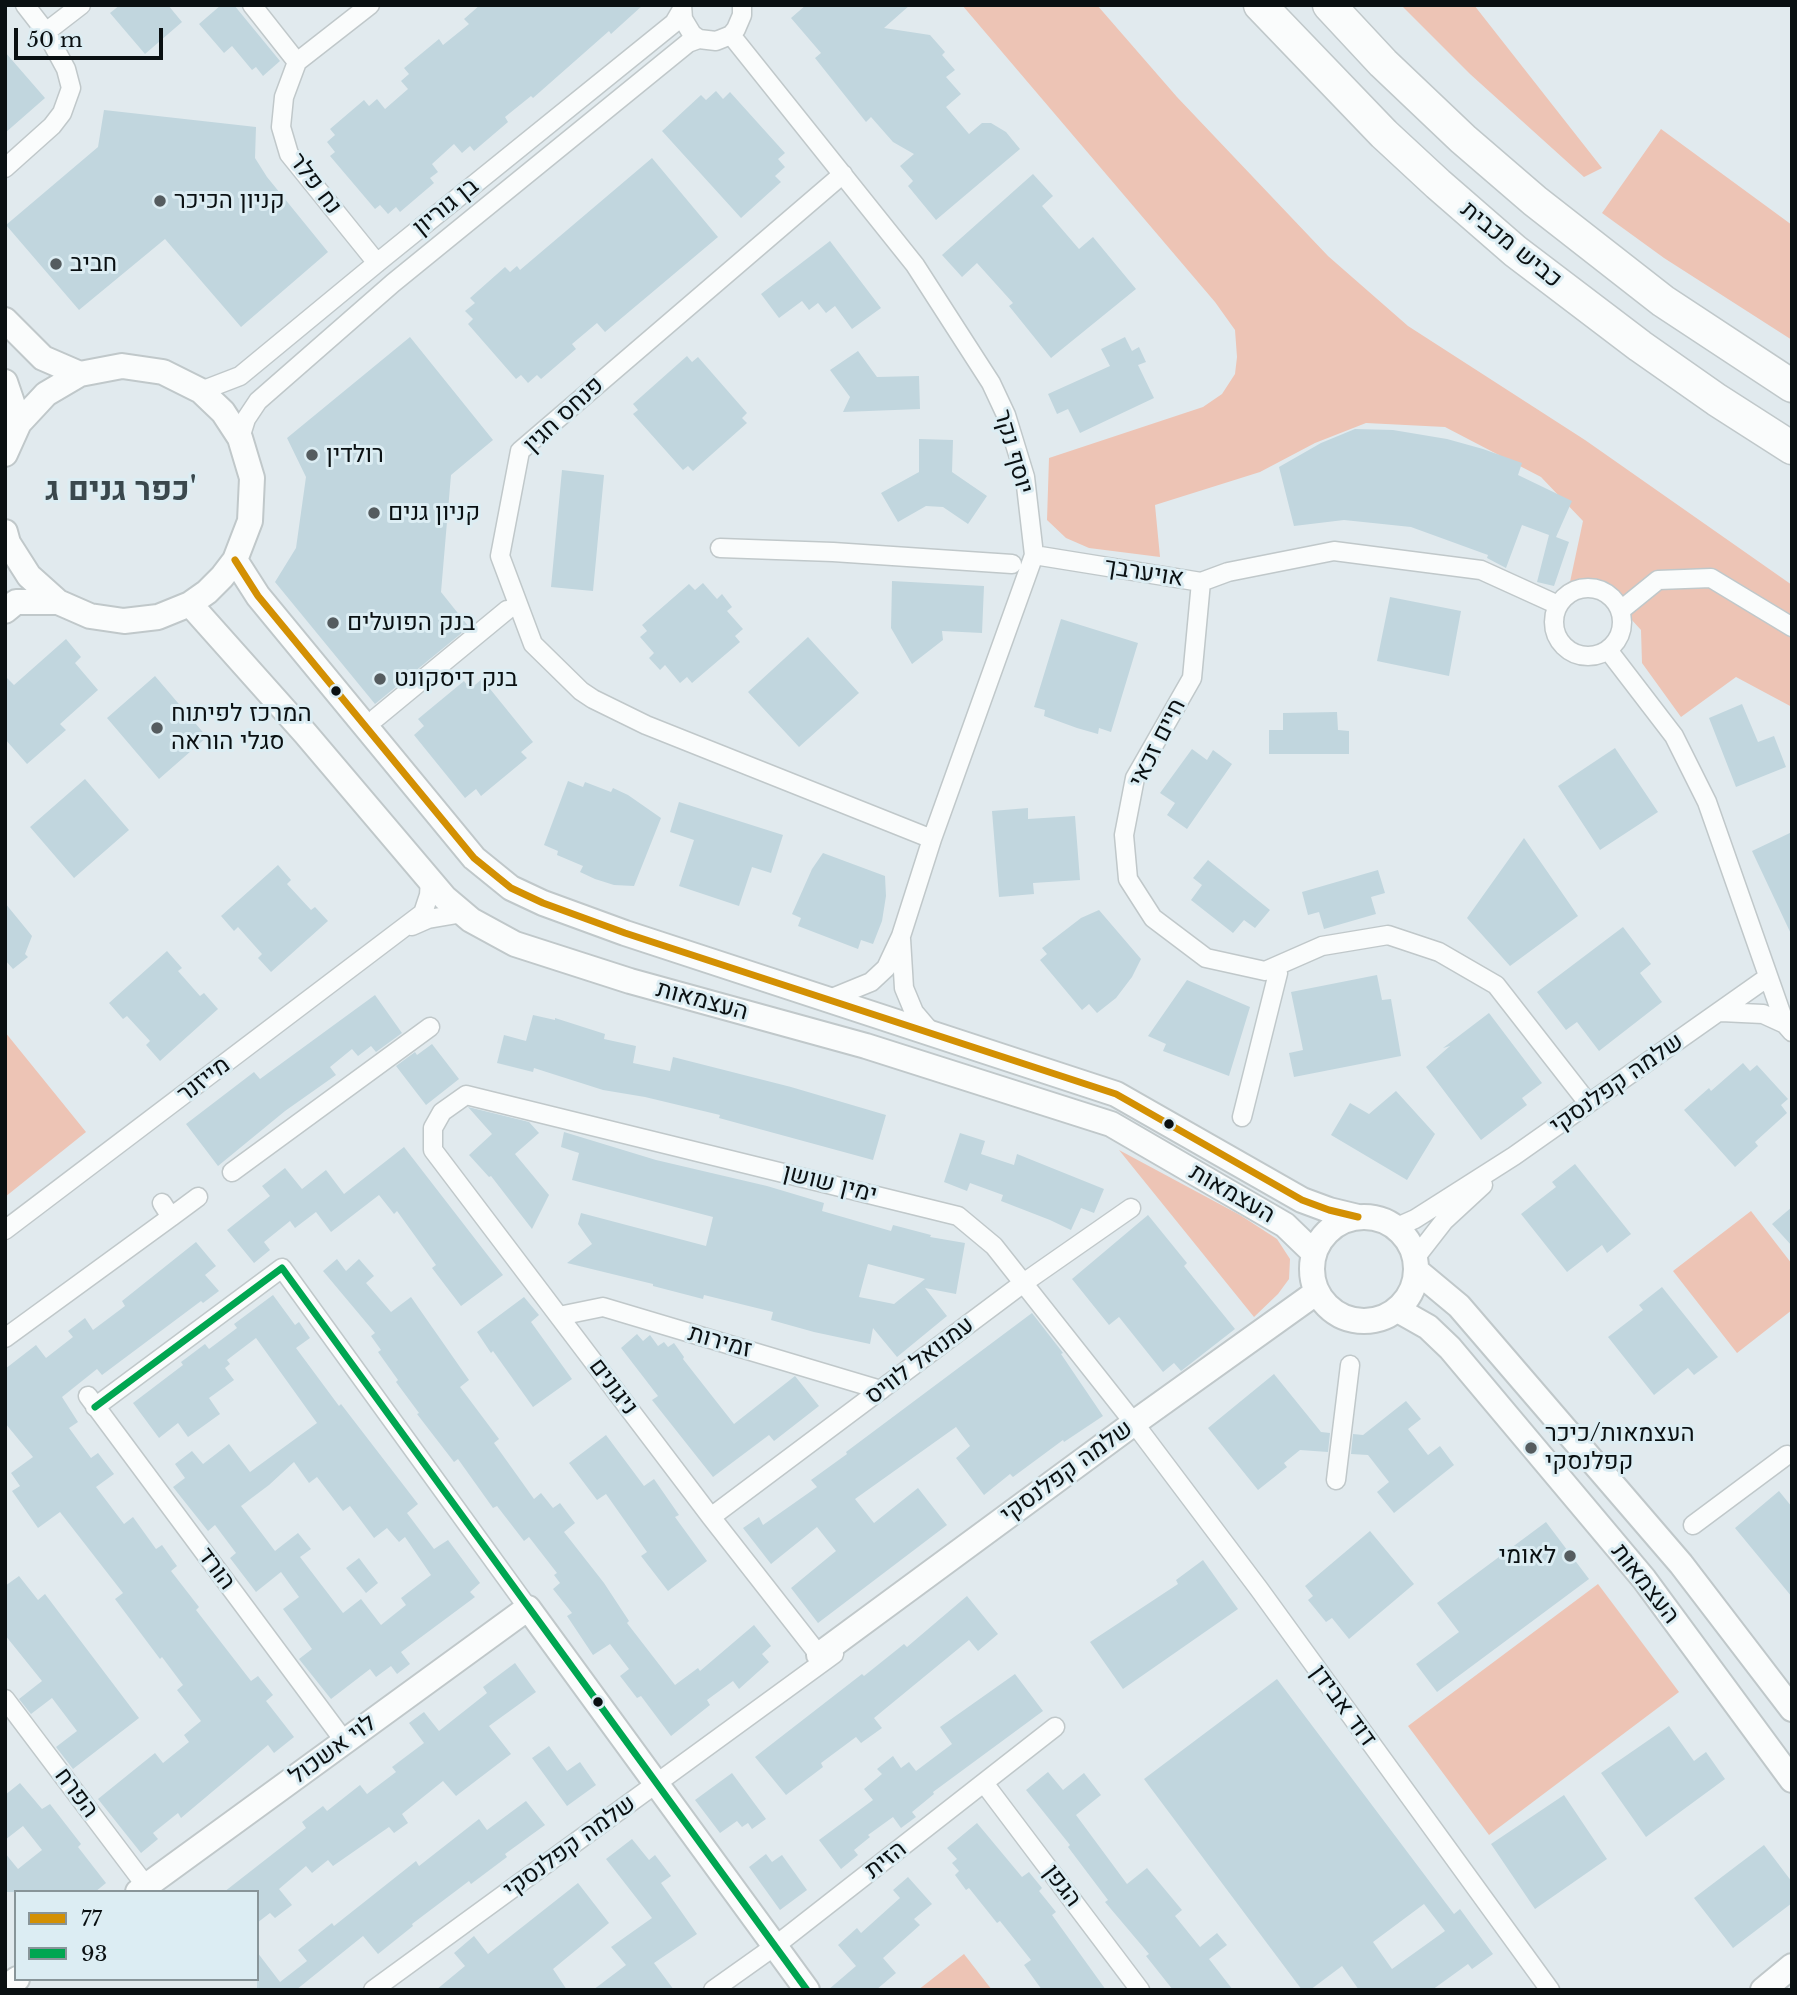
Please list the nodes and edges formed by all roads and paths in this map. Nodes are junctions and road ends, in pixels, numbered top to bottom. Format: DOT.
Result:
graph roads {
  1 [pos="25,5"];
  2 [pos="81,5"];
  3 [pos="252,5"];
  4 [pos="370,5"];
  5 [pos="1260,5"];
  6 [pos="1329,5"];
  7 [pos="682,8"];
  8 [pos="745,8"];
  9 [pos="46,32"];
  10 [pos="731,35"];
  11 [pos="699,38"];
  12 [pos="297,62"];
  13 [pos="5,168"];
  14 [pos="843,174"];
  15 [pos="377,263"];
  16 [pos="5,320"];
  17 [pos="1732,346"];
  18 [pos="80,374"];
  19 [pos="1792,379"];
  20 [pos="5,382"];
  21 [pos="1792,386"];
  22 [pos="201,391"];
  23 [pos="19,423"];
  24 [pos="240,438"];
  25 [pos="1792,448"];
  26 [pos="5,454"];
  27 [pos="5,532"];
  28 [pos="720,548"];
  29 [pos="1034,555"];
  30 [pos="235,560"];
  31 [pos="1012,564"];
  32 [pos="1201,582"];
  33 [pos="58,602"];
  34 [pos="190,604"];
  35 [pos="1558,605"];
  36 [pos="507,610"];
  37 [pos="1621,610"];
  38 [pos="5,611"];
  39 [pos="1792,627"];
  40 [pos="1608,650"];
  41 [pos="376,719"];
  42 [pos="932,839"];
  43 [pos="430,880"];
  44 [pos="463,913"];
  45 [pos="403,930"];
  46 [pos="901,936"];
  47 [pos="1278,972"];
  48 [pos="1768,977"];
  49 [pos="827,1000"];
  50 [pos="1721,1012"];
  51 [pos="430,1027"];
  52 [pos="1788,1028"];
  53 [pos="934,1035"];
  54 [pos="1588,1103"];
  55 [pos="442,1112"];
  56 [pos="1242,1117"];
  57 [pos="1514,1156"];
  58 [pos="232,1172"];
  59 [pos="198,1197"];
  60 [pos="1131,1208"];
  61 [pos="1358,1217"];
  62 [pos="1397,1227"];
  63 [pos="5,1230"];
  64 [pos="1314,1253"];
  65 [pos="1416,1264"];
  66 [pos="1022,1284"];
  67 [pos="1317,1292"];
  68 [pos="1398,1310"];
  69 [pos="559,1316"];
  70 [pos="5,1338"];
  71 [pos="1350,1365"];
  72 [pos="881,1390"];
  73 [pos="1134,1423"];
  74 [pos="1787,1455"];
  75 [pos="1336,1480"];
  76 [pos="711,1517"];
  77 [pos="1693,1525"];
  78 [pos="903,1604"];
  79 [pos="528,1608"];
  80 [pos="819,1655"];
  81 [pos="5,1699"];
  82 [pos="1792,1709"];
  83 [pos="1055,1727"];
  84 [pos="345,1742"];
  85 [pos="1792,1780"];
  86 [pos="985,1783"];
  87 [pos="657,1784"];
  88 [pos="142,1889"];
  89 [pos="775,1946"];
  90 [pos="1790,1970"];
  91 [pos="373,1990"];
  92 [pos="713,1990"];
  93 [pos="807,1990"];
  94 [pos="1140,1990"];
  95 [pos="1549,1990"];
  96 [pos="1763,1990"];
  1 -- 9 [label="street"];
  2 -- 9 [label="street"];
  3 -- 12 [label="street"];
  4 -- 12 [label="street"];
  5 -- 25 [label="highway, כביש מכבית"];
  6 -- 17 [label="highway, כביש מכבית"];
  7 -- 11 [label="street"];
  7 -- 15 [label="street, בן גוריון"];
  8 -- 10 [label="street"];
  9 -- 13 [label="street"];
  10 -- 11 [label="street"];
  10 -- 14 [label="street, יוסף נקר"];
  11 -- 24 [label="street, בן גוריון"];
  12 -- 15 [label="street, נח פלר"];
  14 -- 29 [label="street, יוסף נקר"];
  14 -- 42 [label="street, פנחס חגין"];
  15 -- 22 [label="street, בן גוריון"];
  16 -- 18 [label="main road"];
  17 -- 19 [label="highway"];
  17 -- 21 [label="highway, כביש מכבית"];
  18 -- 22 [label="main road"];
  18 -- 23 [label="main road"];
  20 -- 23 [label="main road"];
  22 -- 24 [label="main road"];
  23 -- 26 [label="main road"];
  24 -- 30 [label="main road"];
  27 -- 33 [label="main road"];
  28 -- 31 [label="street"];
  29 -- 32 [label="street, אויערבך"];
  29 -- 42 [label="street, יוסף נקר"];
  30 -- 34 [label="main road"];
  30 -- 49 [label="main road, העצמאות"];
  32 -- 35 [label="street, אויערבך"];
  32 -- 54 [label="street, חיים זכאי"];
  33 -- 34 [label="main road"];
  33 -- 38 [label="main road"];
  34 -- 43 [label="main road, העצמאות"];
  35 -- 37 [label="street"];
  35 -- 40 [label="street"];
  36 -- 41 [label="street"];
  37 -- 39 [label="street"];
  37 -- 40 [label="street"];
  40 -- 48 [label="street"];
  42 -- 46 [label="street, יוסף נקר"];
  43 -- 44 [label="main road, העצמאות"];
  43 -- 45 [label="street, מייזנר"];
  44 -- 45 [label="street, מייזנר"];
  44 -- 64 [label="main road, העצמאות"];
  45 -- 63 [label="street, מייזנר"];
  46 -- 49 [label="street, יוסף נקר"];
  46 -- 53 [label="street, יוסף נקר"];
  47 -- 56 [label="street"];
  48 -- 50 [label="street, שלמה קפלנסקי"];
  48 -- 52 [label="street"];
  49 -- 53 [label="main road, העצמאות"];
  50 -- 52 [label="street"];
  50 -- 54 [label="street, שלמה קפלנסקי"];
  51 -- 58 [label="street"];
  53 -- 61 [label="main road, העצמאות"];
  54 -- 57 [label="street, שלמה קפלנסקי"];
  55 -- 66 [label="street, ימין שושן"];
  55 -- 69 [label="street, ניגונים"];
  57 -- 62 [label="street, שלמה קפלנסקי"];
  57 -- 65 [label="street, שלמה קפלנסקי"];
  59 -- 70 [label="street"];
  60 -- 66 [label="street, עמנואל לוויס"];
  61 -- 62 [label="main road"];
  61 -- 64 [label="main road"];
  62 -- 65 [label="main road"];
  64 -- 67 [label="main road"];
  65 -- 68 [label="main road"];
  65 -- 82 [label="main road, העצמאות"];
  66 -- 72 [label="street, עמנואל לוויס"];
  66 -- 73 [label="street, ימין שושן"];
  67 -- 68 [label="main road"];
  67 -- 73 [label="main road, שלמה קפלנסקי"];
  68 -- 85 [label="main road, העצמאות"];
  69 -- 72 [label="street, זמירות"];
  69 -- 76 [label="street, ניגונים"];
  71 -- 75 [label="street"];
  72 -- 76 [label="street, עמנואל לוויס"];
  73 -- 80 [label="main road, שלמה קפלנסקי"];
  73 -- 95 [label="street, דוד אבידן"];
  74 -- 77 [label="street"];
  76 -- 80 [label="street, ניגונים"];
  78 -- 87 [label="street, שלמה קפלנסקי"];
  79 -- 84 [label="main road, לוי אשכול"];
  79 -- 84 [label="street, הורד"];
  79 -- 87 [label="main road"];
  81 -- 88 [label="street, הפרח"];
  83 -- 86 [label="street, הזית"];
  84 -- 88 [label="main road, לוי אשכול"];
  86 -- 89 [label="street, הזית"];
  86 -- 94 [label="street, הגפן"];
  87 -- 89 [label="main road"];
  87 -- 91 [label="street, שלמה קפלנסקי"];
  89 -- 92 [label="street, הזית"];
  89 -- 93 [label="main road"];
  90 -- 96 [label="main road"];
}
